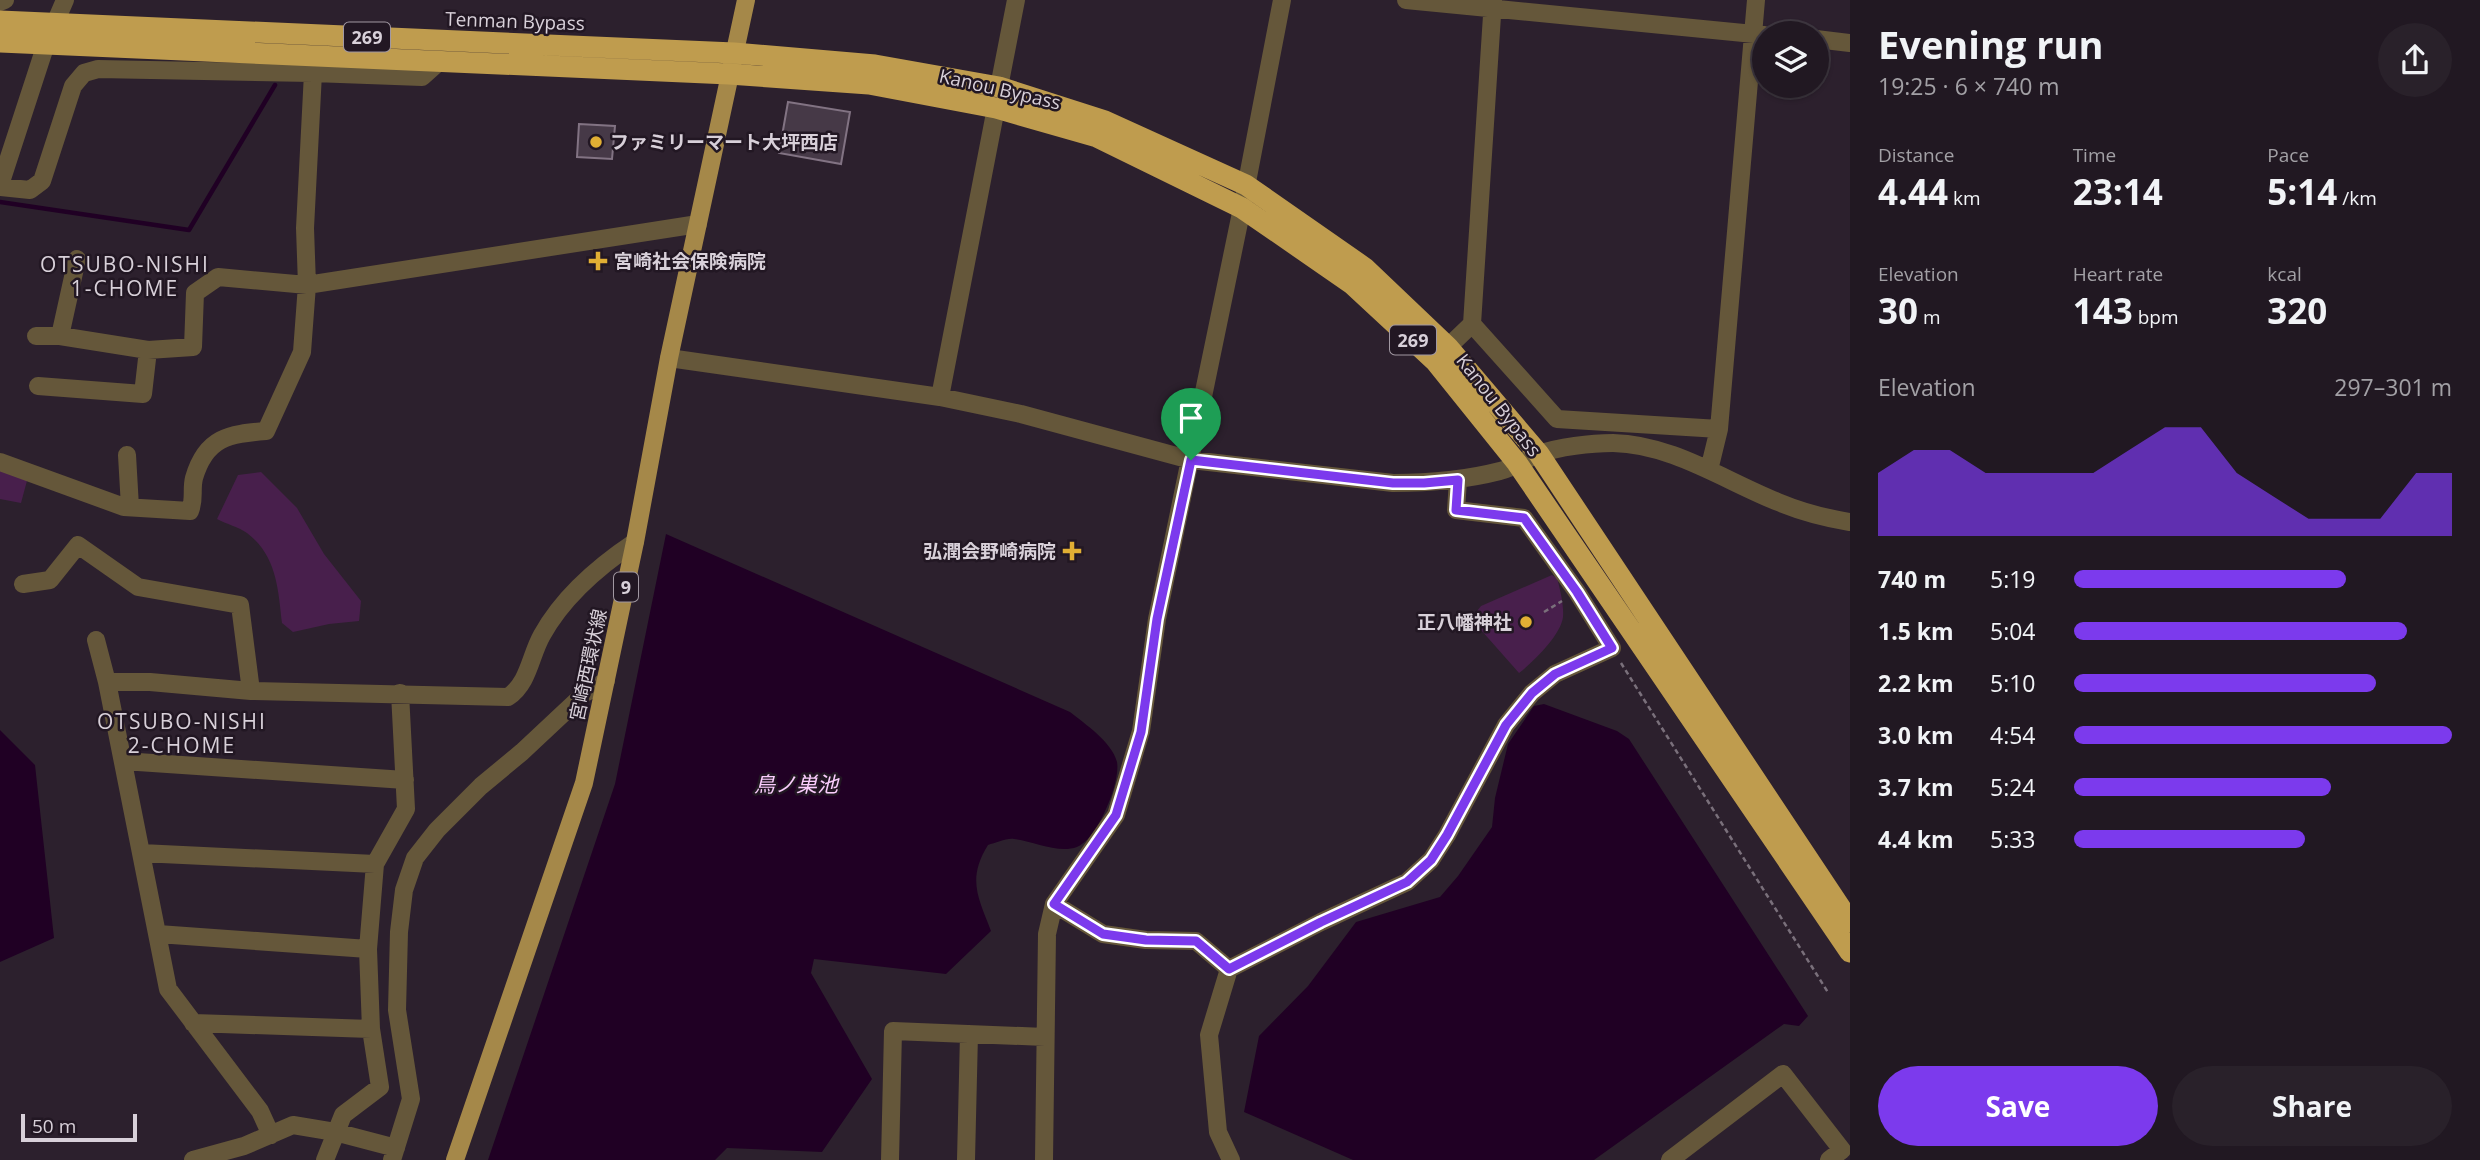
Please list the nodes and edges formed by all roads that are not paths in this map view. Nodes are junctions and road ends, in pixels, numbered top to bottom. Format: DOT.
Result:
graph roads {
  1 [pos="5,0"];
  2 [pos="65,0"];
  3 [pos="746,0"];
  4 [pos="1016,0"];
  5 [pos="1282,0"];
  6 [pos="1406,0"];
  7 [pos="1756,0"];
  8 [pos="0,2"];
  9 [pos="1492,3"];
  10 [pos="0,21"];
  11 [pos="1757,21"];
  12 [pos="55,23"];
  13 [pos="1752,33"];
  14 [pos="1829,41"];
  15 [pos="0,42"];
  16 [pos="1850,43"];
  17 [pos="46,44"];
  18 [pos="441,60"];
  19 [pos="731,63"];
  20 [pos="313,72"];
  21 [pos="1752,95"];
  22 [pos="997,97"];
  23 [pos="1,176"];
  24 [pos="1247,185"];
  25 [pos="1242,208"];
  26 [pos="698,224"];
  27 [pos="77,260"];
  28 [pos="307,285"];
  29 [pos="1472,324"];
  30 [pos="36,335"];
  31 [pos="60,336"];
  32 [pos="1448,348"];
  33 [pos="148,350"];
  34 [pos="669,358"];
  35 [pos="38,386"];
  36 [pos="940,397"];
  37 [pos="1719,429"];
  38 [pos="1539,454"];
  39 [pos="127,455"];
  40 [pos="1191,460"];
  41 [pos="0,462"];
  42 [pos="1517,463"];
  43 [pos="1709,470"];
  44 [pos="1458,480"];
  45 [pos="130,507"];
  46 [pos="1850,523"];
  47 [pos="635,542"];
  48 [pos="23,584"];
  49 [pos="96,640"];
  50 [pos="607,681"];
  51 [pos="107,682"];
  52 [pos="251,691"];
  53 [pos="400,693"];
  54 [pos="123,761"];
  55 [pos="405,780"];
  56 [pos="141,853"];
  57 [pos="375,864"];
  58 [pos="1054,904"];
  59 [pos="1850,922"];
  60 [pos="158,934"];
  61 [pos="368,950"];
  62 [pos="1850,952"];
  63 [pos="1229,969"];
  64 [pos="193,1023"];
  65 [pos="371,1029"];
  66 [pos="969,1034"];
  67 [pos="1045,1037"];
  68 [pos="335,1132"];
  69 [pos="271,1135"];
  70 [pos="242,1153"];
  71 [pos="394,1154"];
  72 [pos="193,1160"];
  73 [pos="325,1160"];
  74 [pos="456,1160"];
  75 [pos="890,1160"];
  76 [pos="966,1160"];
  77 [pos="1044,1160"];
  78 [pos="1231,1160"];
  79 [pos="1670,1160"];
  80 [pos="1829,1160"];
  1 -- 8 [label="street"];
  2 -- 12 [label="street"];
  3 -- 19 [label="main road, 宮崎西環状線 / 9"];
  4 -- 22 [label="street"];
  5 -- 24 [label="street"];
  6 -- 9 [label="street"];
  7 -- 11 [label="street"];
  9 -- 13 [label="street"];
  9 -- 29 [label="street"];
  10 -- 12 [label="highway, Tenman Bypass / 269"];
  12 -- 17 [label="street"];
  12 -- 19 [label="highway, Tenman Bypass / 269"];
  14 -- 16 [label="street"];
  15 -- 17 [label="highway, 269"];
  17 -- 18 [label="highway, 269"];
  17 -- 23 [label="street"];
  18 -- 19 [label="highway, 269"];
  18 -- 20 [label="street"];
  19 -- 22 [label="highway, Kanou Bypass / 269"];
  19 -- 26 [label="main road, 宮崎西環状線 / 9"];
  20 -- 23 [label="street"];
  20 -- 28 [label="street"];
  21 -- 37 [label="street"];
  22 -- 24 [label="highway, Kanou Bypass / 269"];
  22 -- 25 [label="highway, Kanou Bypass / 269"];
  22 -- 36 [label="street"];
  24 -- 25 [label="street"];
  24 -- 32 [label="highway, Kanou Bypass / 269"];
  25 -- 40 [label="street"];
  25 -- 42 [label="highway, Kanou Bypass / 269"];
  26 -- 28 [label="street"];
  26 -- 34 [label="main road, 宮崎西環状線 / 9"];
  27 -- 31 [label="street"];
  28 -- 33 [label="street"];
  28 -- 45 [label="street"];
  29 -- 32 [label="street"];
  29 -- 37 [label="street"];
  30 -- 31 [label="street"];
  31 -- 33 [label="street"];
  32 -- 38 [label="highway, Kanou Bypass / 269"];
  33 -- 35 [label="street"];
  34 -- 36 [label="street"];
  34 -- 47 [label="main road, 宮崎西環状線 / 9"];
  36 -- 40 [label="street"];
  37 -- 43 [label="street"];
  38 -- 42 [label="street"];
  38 -- 43 [label="street"];
  38 -- 59 [label="highway, Kanou Bypass / 269"];
  39 -- 45 [label="street"];
  40 -- 44 [label="street"];
  40 -- 58 [label="street"];
  41 -- 45 [label="street"];
  42 -- 44 [label="street"];
  42 -- 62 [label="highway, Kanou Bypass / 269"];
  43 -- 46 [label="street"];
  44 -- 63 [label="street"];
  47 -- 50 [label="main road, 宮崎西環状線 / 9"];
  47 -- 53 [label="street"];
  48 -- 52 [label="street"];
  49 -- 51 [label="street"];
  50 -- 71 [label="street"];
  50 -- 74 [label="main road, 宮崎西環状線 / 9"];
  51 -- 52 [label="street"];
  51 -- 54 [label="street"];
  52 -- 53 [label="street"];
  53 -- 55 [label="street"];
  54 -- 55 [label="street"];
  54 -- 56 [label="street"];
  55 -- 57 [label="street"];
  56 -- 57 [label="street"];
  56 -- 60 [label="street"];
  57 -- 61 [label="street"];
  58 -- 63 [label="street"];
  58 -- 67 [label="street"];
  60 -- 61 [label="street"];
  60 -- 64 [label="street"];
  61 -- 65 [label="street"];
  63 -- 78 [label="street"];
  64 -- 65 [label="street"];
  64 -- 69 [label="street"];
  65 -- 68 [label="street"];
  66 -- 67 [label="street"];
  66 -- 75 [label="street"];
  66 -- 76 [label="street"];
  67 -- 77 [label="street"];
  68 -- 69 [label="street"];
  68 -- 71 [label="street"];
  68 -- 73 [label="street"];
  69 -- 70 [label="street"];
  70 -- 72 [label="street"];
  79 -- 80 [label="street"];
}
